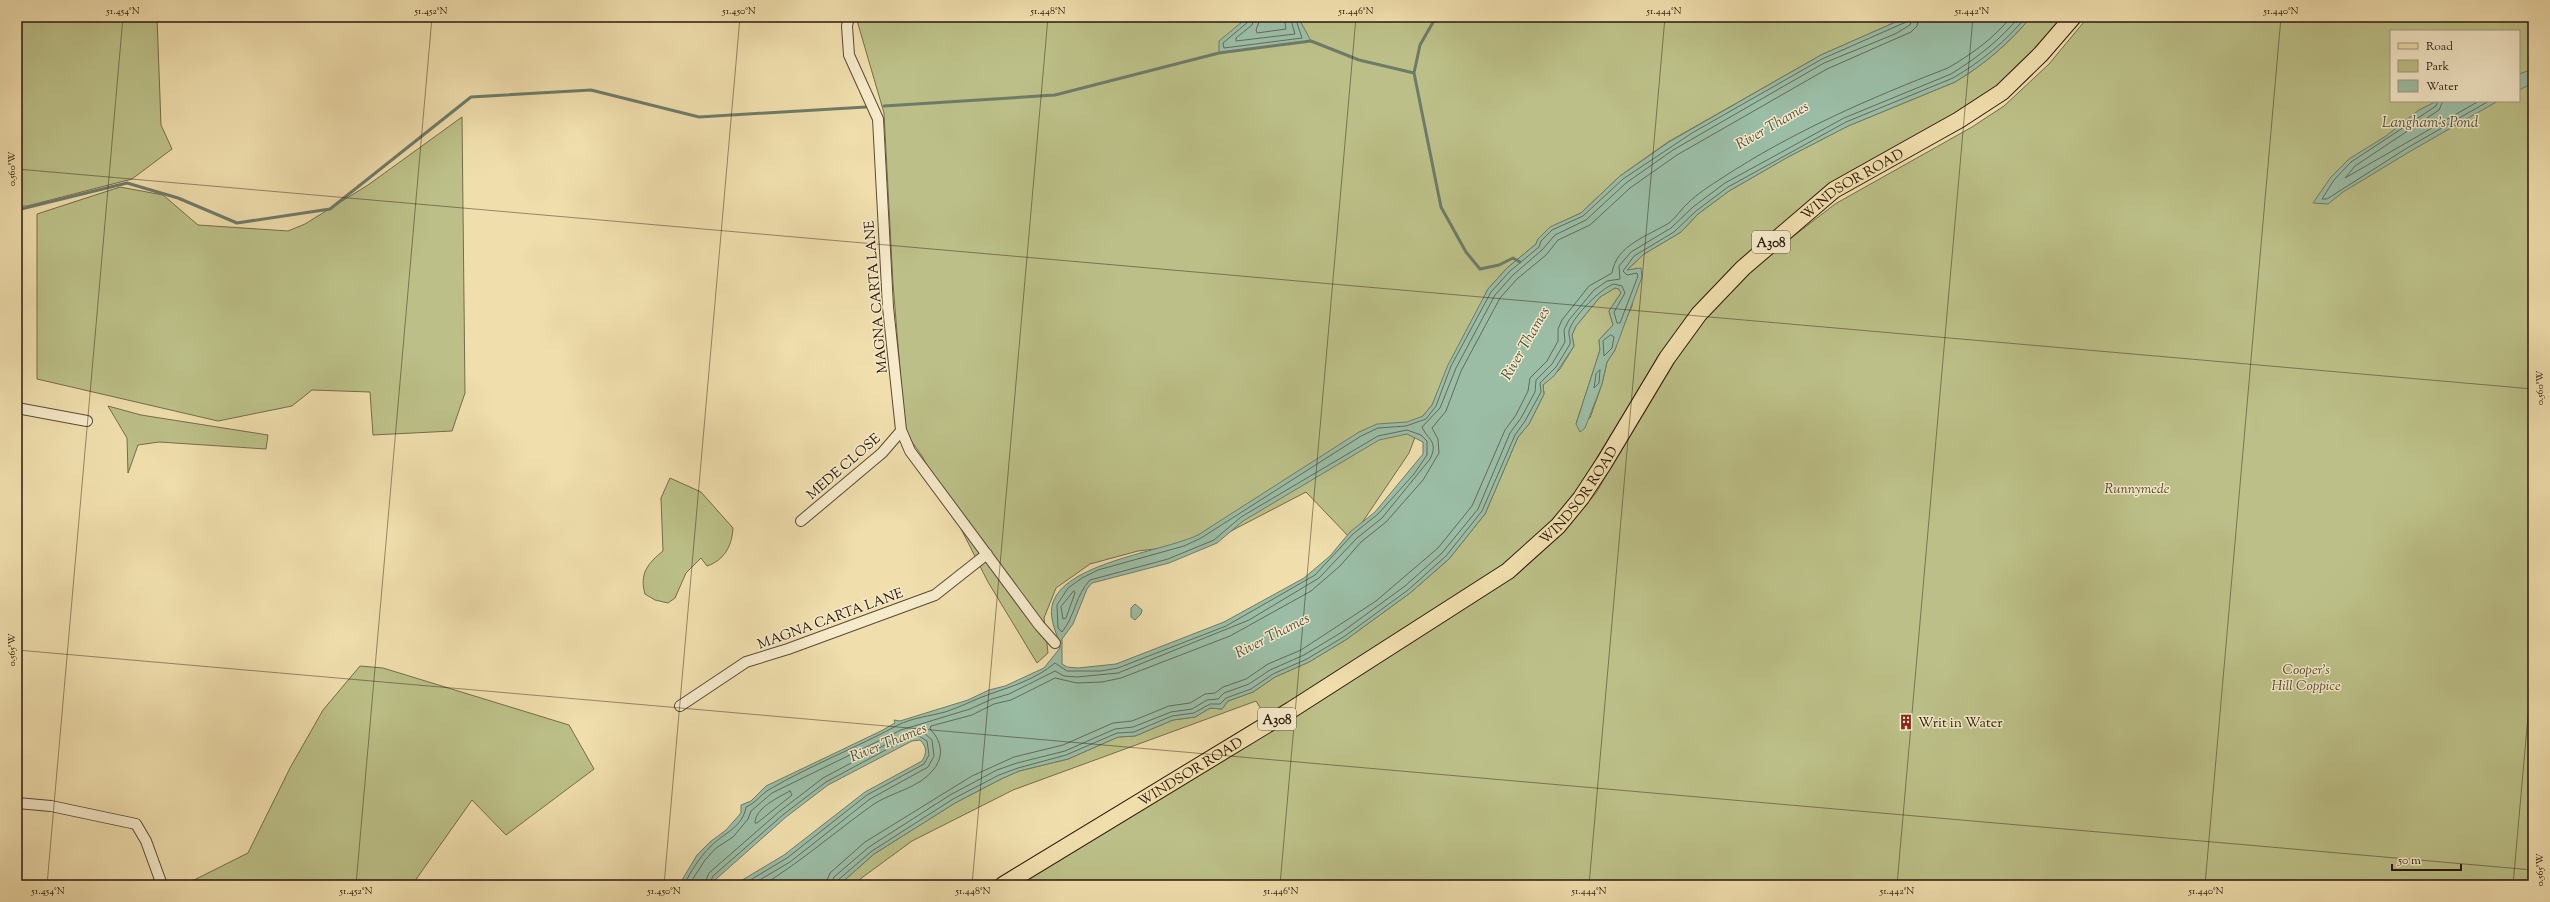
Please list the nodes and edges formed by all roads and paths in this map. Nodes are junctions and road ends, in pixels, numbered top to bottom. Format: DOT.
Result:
graph roads {
  1 [pos="849,17"];
  2 [pos="2072,17"];
  3 [pos="17,408"];
  4 [pos="87,421"];
  5 [pos="902,431"];
  6 [pos="801,521"];
  7 [pos="987,554"];
  8 [pos="1055,643"];
  9 [pos="680,706"];
  10 [pos="17,803"];
  11 [pos="162,885"];
  12 [pos="1003,885"];
  1 -- 5 [label="street, MAGNA CARTA LANE"];
  2 -- 12 [label="main road, WINDSOR ROAD / A308"];
  3 -- 4 [label="street"];
  5 -- 6 [label="street, MEDE CLOSE"];
  5 -- 7 [label="street, MAGNA CARTA LANE"];
  7 -- 8 [label="street, MAGNA CARTA LANE"];
  7 -- 9 [label="street, MAGNA CARTA LANE"];
  10 -- 11 [label="street"];
}
